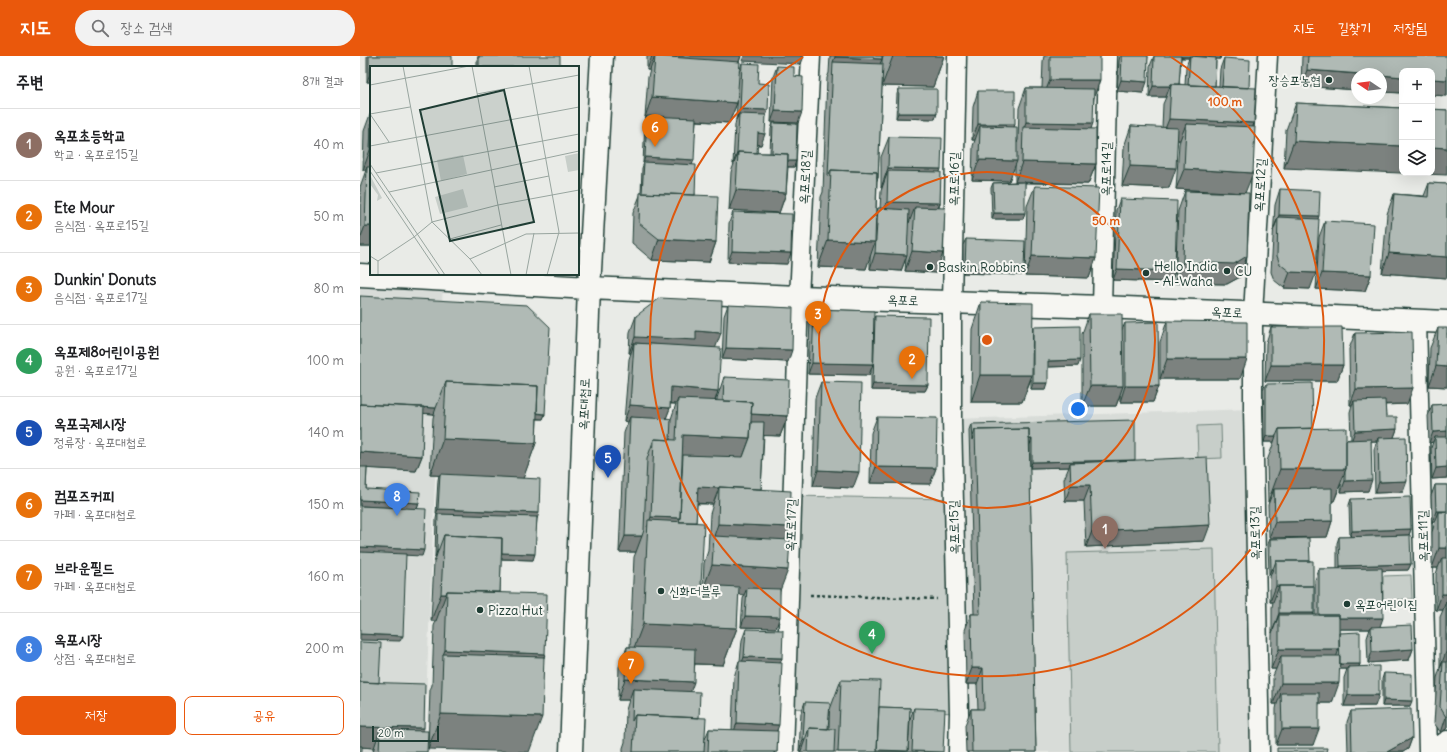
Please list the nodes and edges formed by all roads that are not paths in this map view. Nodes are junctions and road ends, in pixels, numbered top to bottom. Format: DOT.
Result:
graph roads {
  1 [pos="602,56"];
  2 [pos="812,56"];
  3 [pos="957,56"];
  4 [pos="1108,56"];
  5 [pos="1268,56"];
  6 [pos="360,275"];
  7 [pos="589,288"];
  8 [pos="799,297"];
  9 [pos="952,302"];
  10 [pos="1102,307"];
  11 [pos="1253,314"];
  12 [pos="1417,321"];
  13 [pos="1447,322"];
  14 [pos="1447,740"];
  15 [pos="570,752"];
  16 [pos="784,752"];
  17 [pos="958,752"];
  18 [pos="1260,752"];
  19 [pos="1429,752"];
  1 -- 7 [label="street, 옥포대첩로"];
  2 -- 8 [label="street, 옥포로18길"];
  3 -- 9 [label="street, 옥포로16길"];
  4 -- 10 [label="street, 옥포로14길"];
  5 -- 11 [label="street, 옥포로12길"];
  6 -- 7 [label="street, 옥포로"];
  7 -- 8 [label="street, 옥포로"];
  7 -- 15 [label="street, 옥포대첩로"];
  8 -- 9 [label="street, 옥포로"];
  8 -- 16 [label="street, 옥포로17길"];
  9 -- 10 [label="street, 옥포로"];
  9 -- 17 [label="street, 옥포로15길"];
  10 -- 11 [label="street, 옥포로"];
  11 -- 12 [label="street, 옥포로"];
  11 -- 18 [label="street, 옥포로13길"];
  12 -- 13 [label="street, 옥포로"];
  12 -- 19 [label="street, 옥포로11길"];
  14 -- 19 [label="street"];
}
